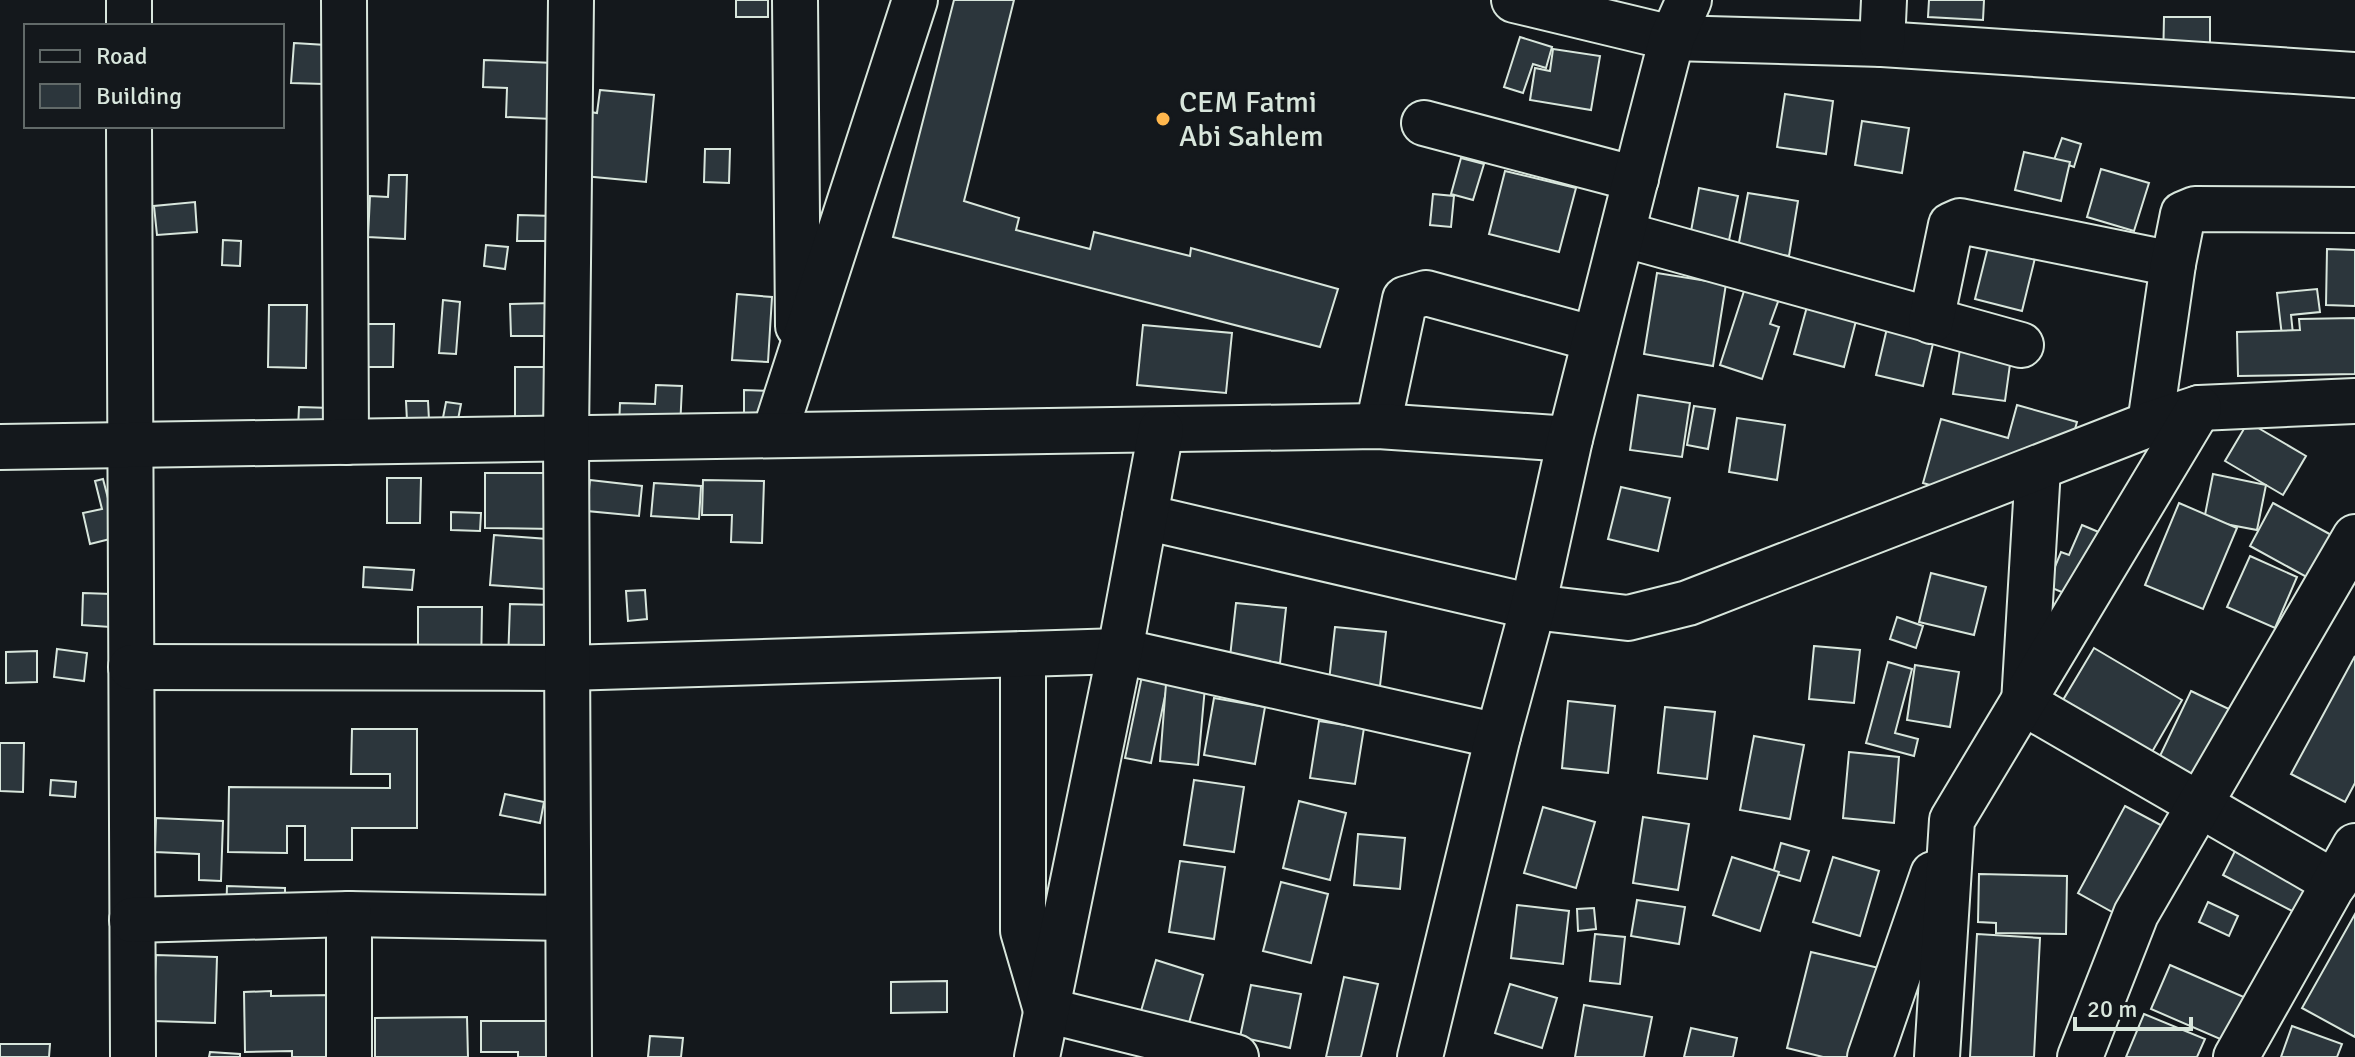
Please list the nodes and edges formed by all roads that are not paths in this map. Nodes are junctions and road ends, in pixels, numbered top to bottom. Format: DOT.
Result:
graph roads {
  1 [pos="129,0"];
  2 [pos="344,0"];
  3 [pos="571,0"];
  4 [pos="795,0"];
  5 [pos="915,0"];
  6 [pos="1514,0"];
  7 [pos="1884,0"];
  8 [pos="1680,19"];
  9 [pos="129,24"];
  10 [pos="1882,44"];
  11 [pos="2355,75"];
  12 [pos="1424,123"];
  13 [pos="129,128"];
  14 [pos="1636,179"];
  15 [pos="2355,210"];
  16 [pos="1622,234"];
  17 [pos="2173,264"];
  18 [pos="1931,321"];
  19 [pos="1595,339"];
  20 [pos="2021,345"];
  21 [pos="798,363"];
  22 [pos="2355,401"];
  23 [pos="2199,408"];
  24 [pos="2150,424"];
  25 [pos="1378,426"];
  26 [pos="1161,430"];
  27 [pos="774,435"];
  28 [pos="566,438"];
  29 [pos="1570,439"];
  30 [pos="346,442"];
  31 [pos="131,445"];
  32 [pos="0,447"];
  33 [pos="2038,468"];
  34 [pos="1145,517"];
  35 [pos="2355,537"];
  36 [pos="1533,607"];
  37 [pos="1120,651"];
  38 [pos="1023,654"];
  39 [pos="131,667"];
  40 [pos="567,668"];
  41 [pos="2024,703"];
  42 [pos="1498,736"];
  43 [pos="2200,804"];
  44 [pos="1952,820"];
  45 [pos="2345,864"];
  46 [pos="349,914"];
  47 [pos="568,918"];
  48 [pos="132,920"];
  49 [pos="1046,1010"];
  50 [pos="133,1057"];
  51 [pos="349,1057"];
  52 [pos="569,1057"];
  53 [pos="1037,1057"];
  54 [pos="1236,1057"];
  55 [pos="1420,1057"];
  56 [pos="1870,1057"];
  57 [pos="1937,1057"];
  58 [pos="2080,1057"];
  59 [pos="2236,1057"];
  1 -- 9 [label="street"];
  2 -- 30 [label="street"];
  3 -- 28 [label="street"];
  4 -- 21 [label="street"];
  5 -- 21 [label="street"];
  6 -- 8 [label="street"];
  7 -- 10 [label="street"];
  8 -- 10 [label="street"];
  8 -- 14 [label="street"];
  10 -- 11 [label="street"];
  12 -- 14 [label="street"];
  13 -- 31 [label="street"];
  14 -- 16 [label="street"];
  15 -- 17 [label="street"];
  16 -- 18 [label="street"];
  16 -- 19 [label="street"];
  17 -- 18 [label="street"];
  17 -- 24 [label="street"];
  18 -- 20 [label="street"];
  19 -- 25 [label="street"];
  19 -- 29 [label="street"];
  21 -- 27 [label="street"];
  22 -- 23 [label="street"];
  23 -- 24 [label="street"];
  23 -- 41 [label="street"];
  24 -- 33 [label="street"];
  25 -- 26 [label="street"];
  25 -- 29 [label="street"];
  26 -- 27 [label="street"];
  26 -- 34 [label="street"];
  27 -- 28 [label="street"];
  28 -- 30 [label="street"];
  28 -- 40 [label="street"];
  29 -- 36 [label="street"];
  30 -- 31 [label="street"];
  31 -- 32 [label="street"];
  31 -- 39 [label="street"];
  33 -- 36 [label="street"];
  33 -- 41 [label="street"];
  34 -- 36 [label="street"];
  34 -- 37 [label="street"];
  35 -- 43 [label="street"];
  36 -- 42 [label="street"];
  37 -- 38 [label="street"];
  37 -- 42 [label="street"];
  37 -- 49 [label="street"];
  38 -- 40 [label="street"];
  38 -- 49 [label="street"];
  39 -- 40 [label="street"];
  39 -- 48 [label="street"];
  40 -- 47 [label="street"];
  41 -- 43 [label="street"];
  41 -- 44 [label="street"];
  42 -- 55 [label="street"];
  43 -- 45 [label="street"];
  43 -- 58 [label="street"];
  44 -- 56 [label="street"];
  44 -- 57 [label="street"];
  45 -- 59 [label="street"];
  46 -- 47 [label="street"];
  46 -- 48 [label="street"];
  46 -- 51 [label="street"];
  47 -- 52 [label="street"];
  48 -- 50 [label="street"];
  49 -- 53 [label="street"];
  49 -- 54 [label="street"];
}
